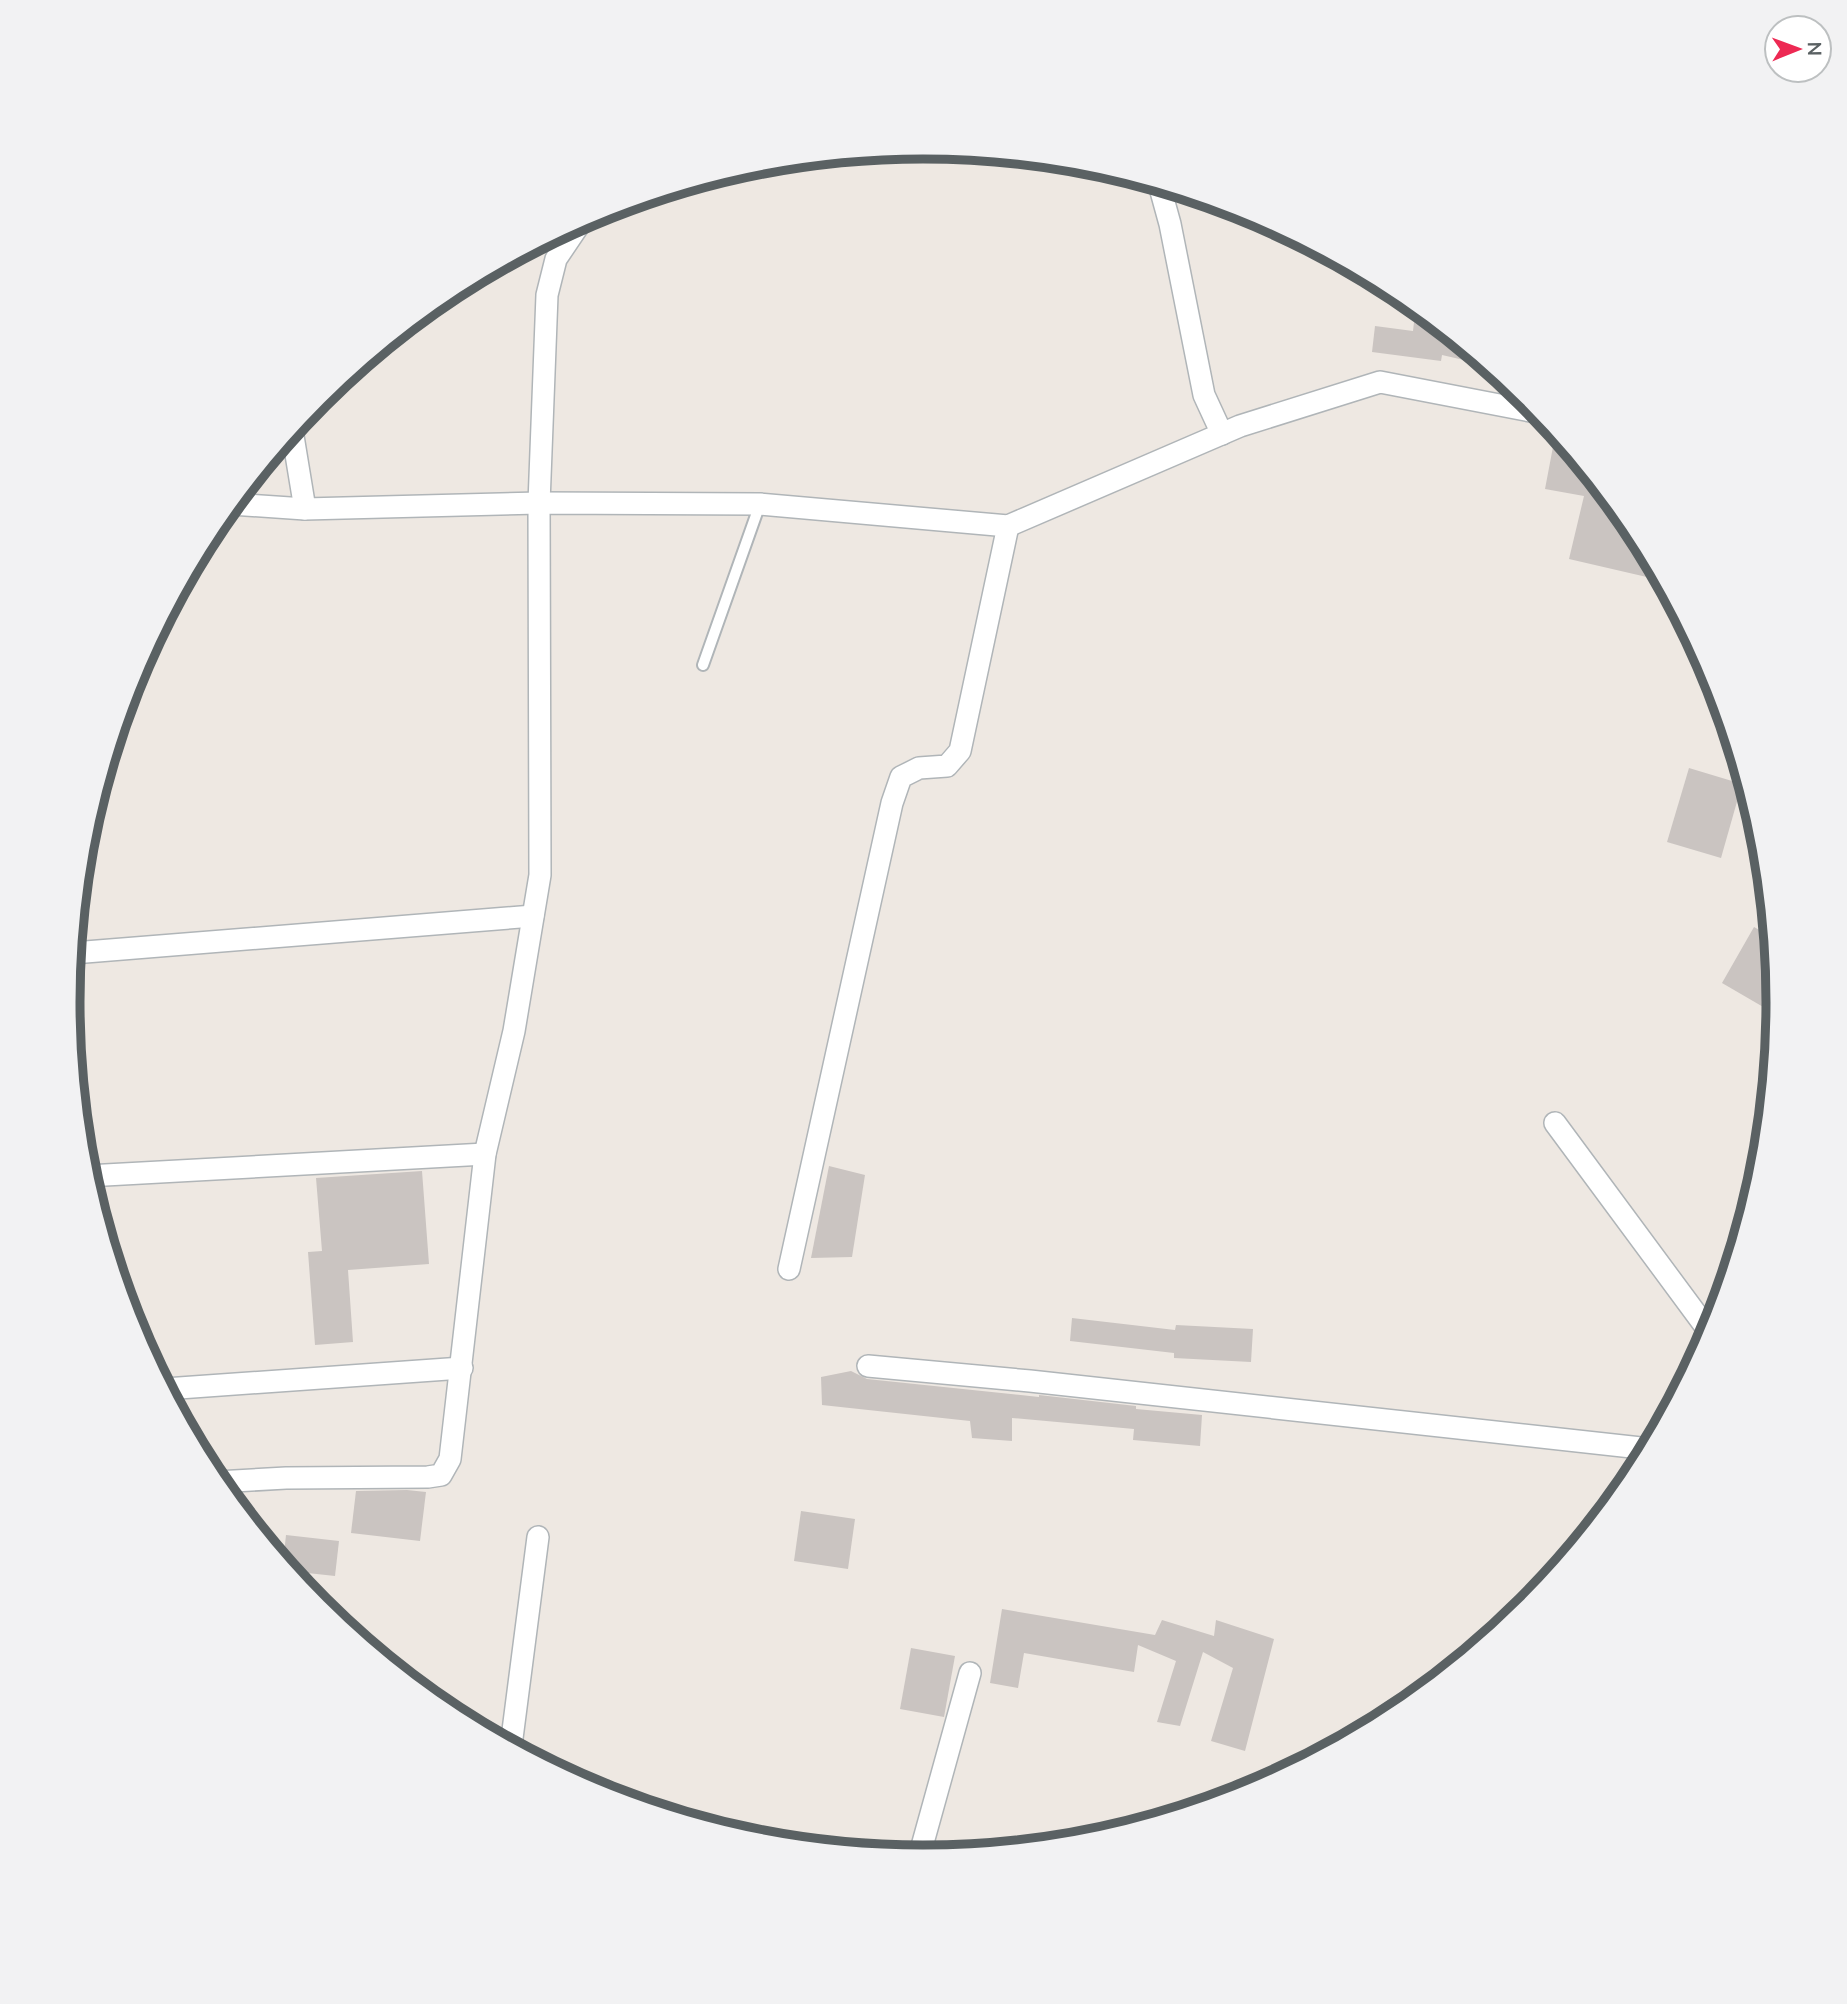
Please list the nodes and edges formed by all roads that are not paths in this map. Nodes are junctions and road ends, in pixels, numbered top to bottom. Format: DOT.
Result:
graph roads {
  1 [pos="1162,194"];
  2 [pos="571,237"];
  3 [pos="1522,409"];
  4 [pos="1222,434"];
  5 [pos="294,442"];
  6 [pos="539,503"];
  7 [pos="760,504"];
  8 [pos="244,505"];
  9 [pos="304,509"];
  10 [pos="1008,526"];
  11 [pos="704,665"];
  12 [pos="533,916"];
  13 [pos="82,952"];
  14 [pos="1555,1123"];
  15 [pos="485,1154"];
  16 [pos="99,1175"];
  17 [pos="789,1269"];
  18 [pos="1703,1323"];
  19 [pos="868,1366"];
  20 [pos="462,1368"];
  21 [pos="174,1388"];
  22 [pos="1639,1448"];
  23 [pos="231,1481"];
  24 [pos="538,1537"];
  25 [pos="970,1673"];
  26 [pos="511,1737"];
  27 [pos="922,1845"];
  1 -- 4 [label="street"];
  2 -- 6 [label="street"];
  3 -- 4 [label="street"];
  4 -- 10 [label="street"];
  5 -- 9 [label="street"];
  6 -- 7 [label="street"];
  6 -- 9 [label="street"];
  6 -- 12 [label="street"];
  7 -- 10 [label="street"];
  7 -- 11 [label="lane"];
  8 -- 9 [label="street"];
  10 -- 17 [label="street"];
  12 -- 13 [label="street"];
  12 -- 15 [label="street"];
  14 -- 18 [label="street"];
  15 -- 16 [label="street"];
  15 -- 20 [label="street"];
  19 -- 22 [label="street"];
  20 -- 21 [label="street"];
  20 -- 23 [label="street"];
  24 -- 26 [label="street"];
  25 -- 27 [label="street"];
}
